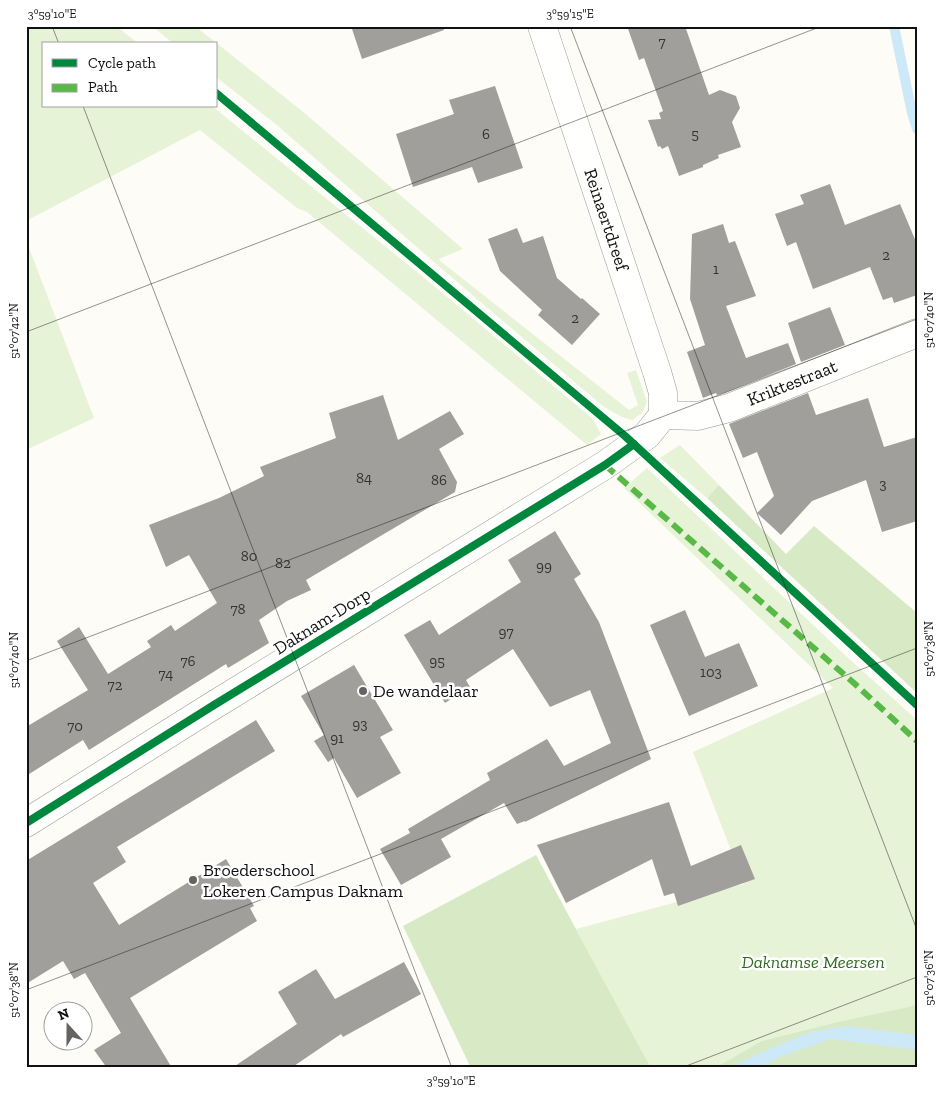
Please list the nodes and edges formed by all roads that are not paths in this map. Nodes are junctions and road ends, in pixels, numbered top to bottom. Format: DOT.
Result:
graph roads {
  1 [pos="542,26"];
  2 [pos="917,333"];
  3 [pos="663,415"];
  4 [pos="26,823"];
  1 -- 3 [label="street, Reinaertdreef"];
  2 -- 3 [label="street, Kriktestraat"];
  3 -- 4 [label="street, Daknam-Dorp"];
}
